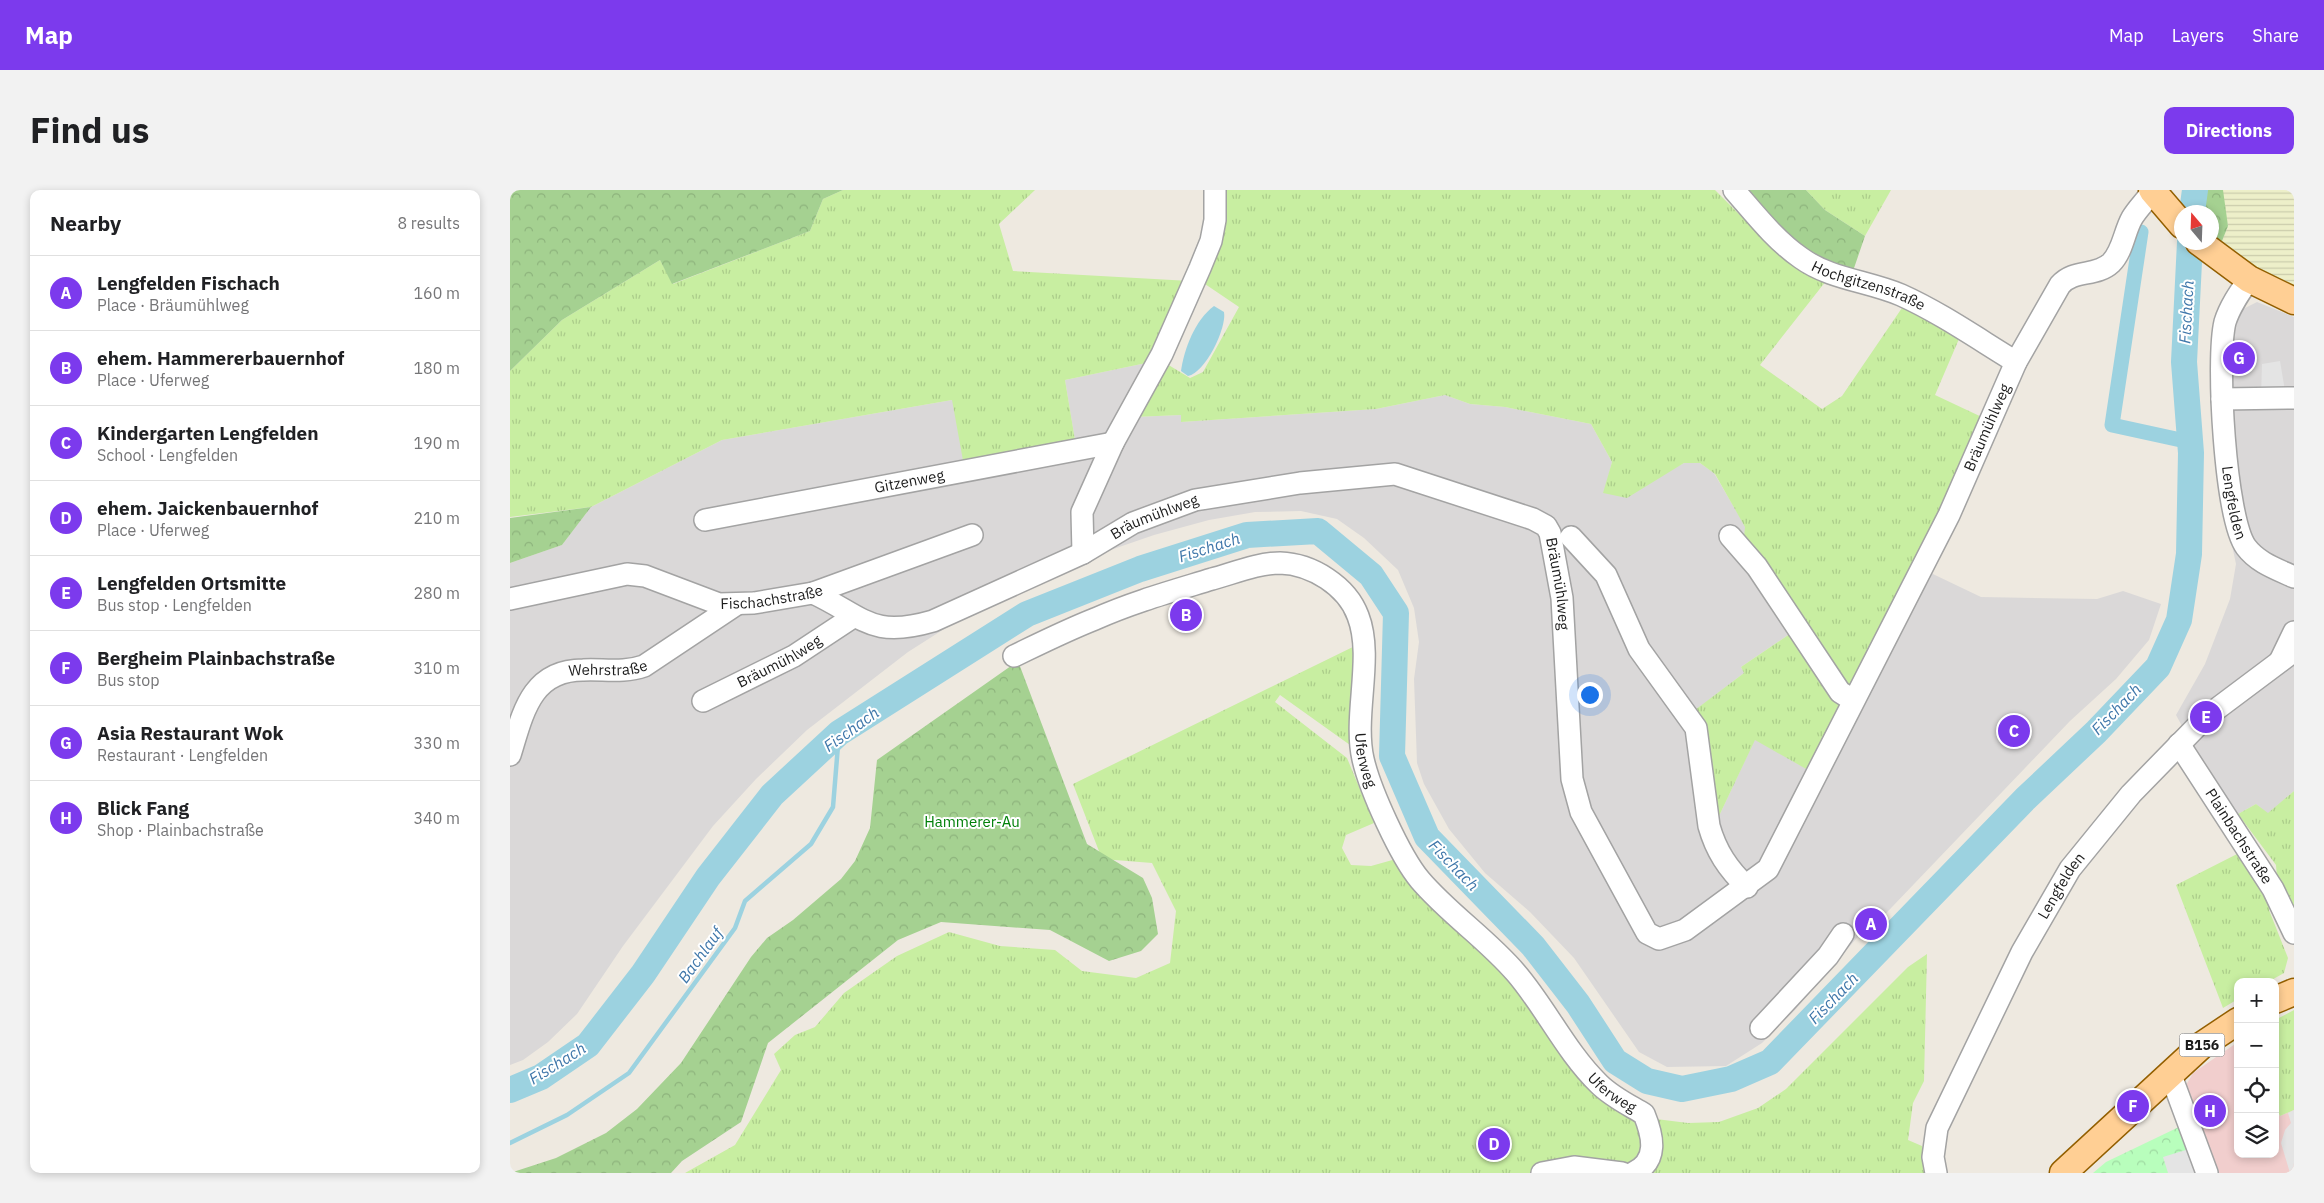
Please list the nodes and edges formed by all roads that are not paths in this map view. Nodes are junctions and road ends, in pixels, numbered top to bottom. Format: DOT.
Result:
graph roads {
  1 [pos="1215,190"];
  2 [pos="1734,190"];
  3 [pos="2152,190"];
  4 [pos="2174,217"];
  5 [pos="2207,250"];
  6 [pos="2249,279"];
  7 [pos="2294,301"];
  8 [pos="2016,362"];
  9 [pos="2294,398"];
  10 [pos="2222,399"];
  11 [pos="1113,443"];
  12 [pos="705,520"];
  13 [pos="972,535"];
  14 [pos="1730,536"];
  15 [pos="1571,537"];
  16 [pos="1083,552"];
  17 [pos="2294,577"];
  18 [pos="813,593"];
  19 [pos="510,599"];
  20 [pos="736,604"];
  21 [pos="853,617"];
  22 [pos="2294,632"];
  23 [pos="1014,656"];
  24 [pos="2287,656"];
  25 [pos="1854,698"];
  26 [pos="703,701"];
  27 [pos="2179,744"];
  28 [pos="510,755"];
  29 [pos="1746,887"];
  30 [pos="2294,933"];
  31 [pos="1843,934"];
  32 [pos="2294,992"];
  33 [pos="2279,998"];
  34 [pos="2235,1023"];
  35 [pos="1761,1028"];
  36 [pos="2170,1074"];
  37 [pos="1542,1173"];
  38 [pos="1622,1173"];
  39 [pos="1633,1173"];
  40 [pos="1936,1173"];
  41 [pos="2063,1173"];
  42 [pos="2207,1173"];
  1 -- 11 [label="street"];
  2 -- 8 [label="street, Hochgitzenstraße"];
  3 -- 4 [label="main road"];
  3 -- 8 [label="street, Bräumühlweg"];
  5 -- 6 [label="main road"];
  6 -- 7 [label="main road"];
  6 -- 10 [label="street, Lengfelden"];
  8 -- 25 [label="street, Bräumühlweg"];
  9 -- 10 [label="street"];
  10 -- 17 [label="street, Lengfelden"];
  11 -- 12 [label="street, Gitzenweg"];
  11 -- 16 [label="street"];
  13 -- 18 [label="street, Fischachstraße"];
  14 -- 25 [label="street"];
  15 -- 29 [label="street"];
  16 -- 21 [label="street, Bräumühlweg"];
  16 -- 29 [label="street, Bräumühlweg"];
  18 -- 20 [label="street, Fischachstraße"];
  18 -- 21 [label="street, Bräumühlweg"];
  19 -- 20 [label="street, Fischachstraße"];
  20 -- 28 [label="street, Wehrstraße"];
  21 -- 26 [label="street, Bräumühlweg"];
  22 -- 24 [label="street, Lengfelden"];
  23 -- 39 [label="street, Uferweg"];
  24 -- 27 [label="street, Lengfelden"];
  25 -- 29 [label="street, Bräumühlweg"];
  27 -- 30 [label="street, Plainbachstraße"];
  27 -- 40 [label="street, Lengfelden"];
  31 -- 35 [label="street"];
  32 -- 33 [label="main road"];
  34 -- 36 [label="main road, B156"];
  36 -- 41 [label="main road, B156"];
  36 -- 42 [label="street"];
  37 -- 38 [label="street"];
}
